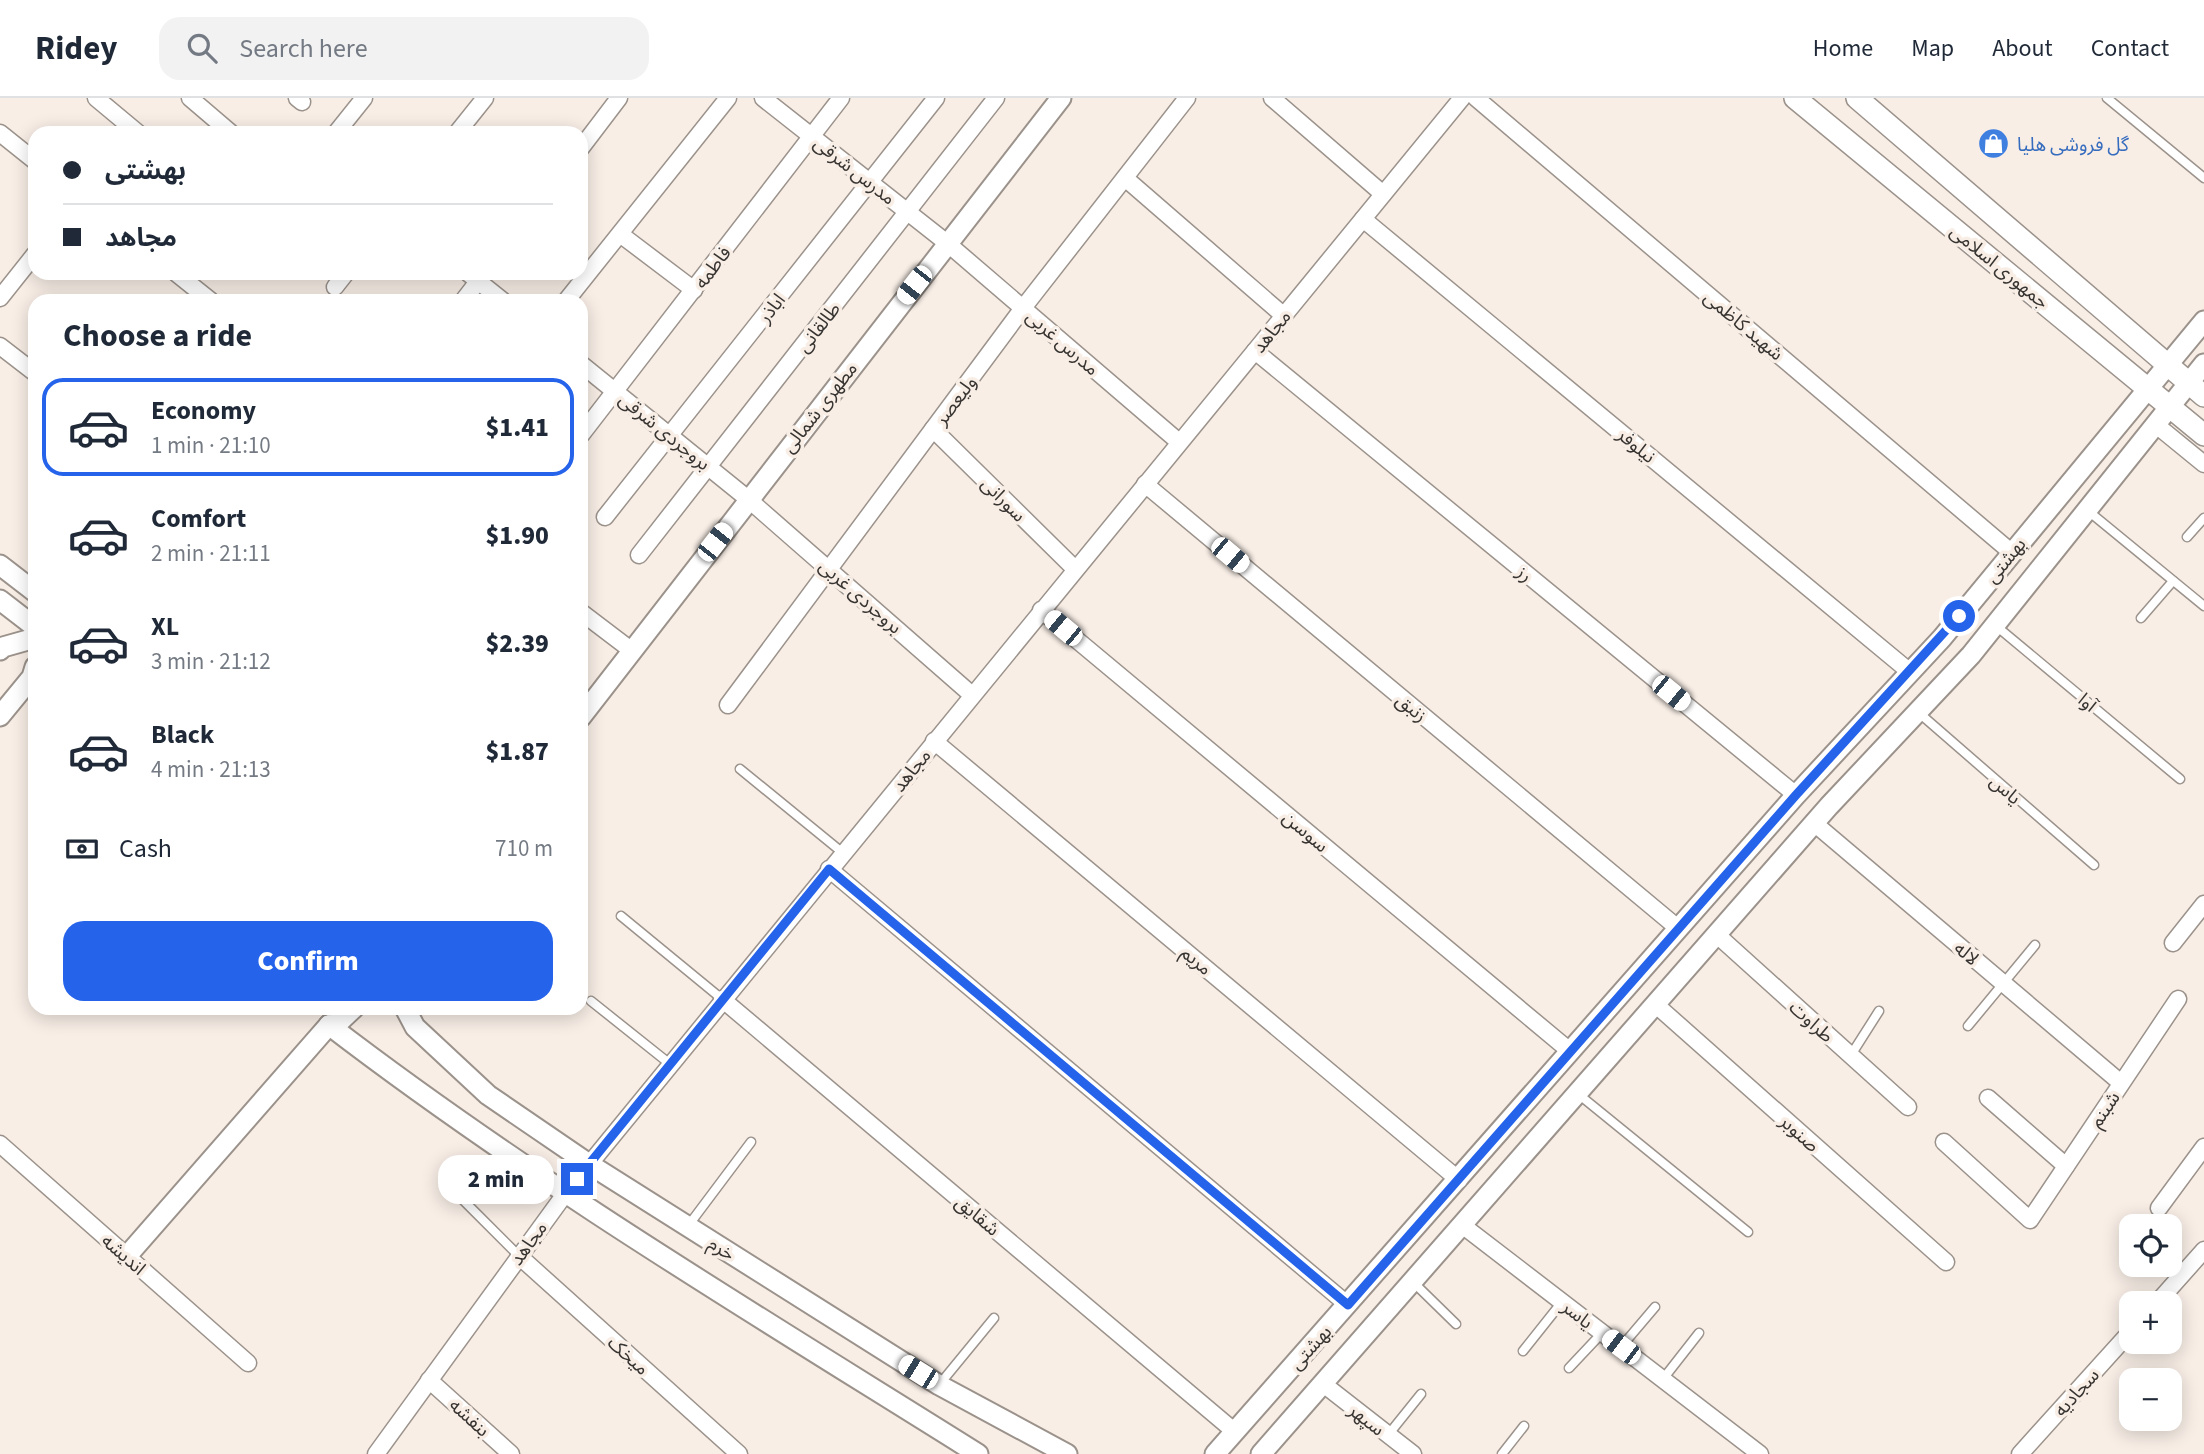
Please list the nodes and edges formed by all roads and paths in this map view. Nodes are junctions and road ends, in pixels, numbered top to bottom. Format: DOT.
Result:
graph roads {
  1 [pos="96,98"];
  2 [pos="190,98"];
  3 [pos="364,98"];
  4 [pos="485,98"];
  5 [pos="619,98"];
  6 [pos="728,98"];
  7 [pos="763,98"];
  8 [pos="841,98"];
  9 [pos="936,98"];
  10 [pos="996,98"];
  11 [pos="1060,98"];
  12 [pos="1187,98"];
  13 [pos="1272,98"];
  14 [pos="1462,98"];
  15 [pos="1476,98"];
  16 [pos="1795,98"];
  17 [pos="1857,98"];
  18 [pos="2107,98"];
  19 [pos="130,126"];
  20 [pos="223,126"];
  21 [pos="342,126"];
  22 [pos="463,126"];
  23 [pos="0,134"];
  24 [pos="812,136"];
  25 [pos="588,139"];
  26 [pos="28,156"];
  27 [pos="1125,177"];
  28 [pos="2204,178"];
  29 [pos="870,182"];
  30 [pos="1383,194"];
  31 [pos="907,212"];
  32 [pos="1363,219"];
  33 [pos="620,234"];
  34 [pos="947,243"];
  35 [pos="28,263"];
  36 [pos="588,274"];
  37 [pos="185,280"];
  38 [pos="340,280"];
  39 [pos="481,280"];
  40 [pos="583,280"];
  41 [pos="335,287"];
  42 [pos="694,290"];
  43 [pos="202,294"];
  44 [pos="496,294"];
  45 [pos="572,294"];
  46 [pos="0,298"];
  47 [pos="1023,308"];
  48 [pos="1283,315"];
  49 [pos="2113,318"];
  50 [pos="2204,321"];
  51 [pos="2089,340"];
  52 [pos="0,346"];
  53 [pos="1255,351"];
  54 [pos="2204,364"];
  55 [pos="2168,366"];
  56 [pos="28,368"];
  57 [pos="588,370"];
  58 [pos="2149,390"];
  59 [pos="2196,390"];
  60 [pos="617,393"];
  61 [pos="2170,406"];
  62 [pos="2155,424"];
  63 [pos="588,427"];
  64 [pos="933,429"];
  65 [pos="2204,435"];
  66 [pos="670,436"];
  67 [pos="1180,442"];
  68 [pos="2204,464"];
  69 [pos="708,467"];
  70 [pos="2082,467"];
  71 [pos="1145,484"];
  72 [pos="2104,488"];
  73 [pos="748,499"];
  74 [pos="2087,509"];
  75 [pos="605,517"];
  76 [pos="2204,518"];
  77 [pos="2187,537"];
  78 [pos="2011,552"];
  79 [pos="639,555"];
  80 [pos="0,565"];
  81 [pos="830,568"];
  82 [pos="1076,569"];
  83 [pos="2173,580"];
  84 [pos="28,587"];
  85 [pos="0,600"];
  86 [pos="2204,606"];
  87 [pos="1041,610"];
  88 [pos="588,617"];
  89 [pos="2141,618"];
  90 [pos="28,622"];
  91 [pos="1995,625"];
  92 [pos="28,640"];
  93 [pos="0,650"];
  94 [pos="631,650"];
  95 [pos="1910,672"];
  96 [pos="28,682"];
  97 [pos="972,695"];
  98 [pos="728,705"];
  99 [pos="588,708"];
  100 [pos="1917,712"];
  101 [pos="0,716"];
  102 [pos="934,741"];
  103 [pos="740,769"];
  104 [pos="2180,779"];
  105 [pos="1796,795"];
  106 [pos="1814,823"];
  107 [pos="843,853"];
  108 [pos="2094,865"];
  109 [pos="829,869"];
  110 [pos="2204,904"];
  111 [pos="621,916"];
  112 [pos="1679,929"];
  113 [pos="1716,934"];
  114 [pos="2173,943"];
  115 [pos="2035,945"];
  116 [pos="2003,984"];
  117 [pos="722,999"];
  118 [pos="2178,999"];
  119 [pos="591,1001"];
  120 [pos="1655,1004"];
  121 [pos="1879,1011"];
  122 [pos="347,1015"];
  123 [pos="409,1015"];
  124 [pos="333,1017"];
  125 [pos="1968,1026"];
  126 [pos="1571,1052"];
  127 [pos="1851,1056"];
  128 [pos="670,1063"];
  129 [pos="2121,1083"];
  130 [pos="1577,1093"];
  131 [pos="1987,1098"];
  132 [pos="1908,1107"];
  133 [pos="751,1142"];
  134 [pos="1944,1142"];
  135 [pos="0,1144"];
  136 [pos="2204,1147"];
  137 [pos="589,1164"];
  138 [pos="2066,1166"];
  139 [pos="1459,1180"];
  140 [pos="456,1193"];
  141 [pos="565,1194"];
  142 [pos="2159,1208"];
  143 [pos="1462,1225"];
  144 [pos="688,1226"];
  145 [pos="1748,1232"];
  146 [pos="2204,1251"];
  147 [pos="127,1256"];
  148 [pos="519,1256"];
  149 [pos="1946,1262"];
  150 [pos="1412,1281"];
  151 [pos="2168,1291"];
  152 [pos="1562,1302"];
  153 [pos="1348,1305"];
  154 [pos="1655,1307"];
  155 [pos="995,1318"];
  156 [pos="1456,1324"];
  157 [pos="1602,1333"];
  158 [pos="1699,1333"];
  159 [pos="2119,1345"];
  160 [pos="1621,1347"];
  161 [pos="1524,1351"];
  162 [pos="248,1363"];
  163 [pos="1569,1367"];
  164 [pos="1662,1379"];
  165 [pos="429,1380"];
  166 [pos="1322,1384"];
  167 [pos="939,1385"];
  168 [pos="1421,1394"];
  169 [pos="1524,1426"];
  170 [pos="1234,1431"];
  171 [pos="1388,1435"];
  172 [pos="504,1452"];
  173 [pos="376,1454"];
  174 [pos="739,1454"];
  175 [pos="978,1454"];
  176 [pos="1067,1454"];
  177 [pos="1215,1454"];
  178 [pos="1261,1454"];
  179 [pos="1413,1454"];
  180 [pos="1502,1454"];
  181 [pos="1760,1454"];
  182 [pos="2020,1454"];
  1 -- 19 [label="street"];
  2 -- 20 [label="street"];
  3 -- 21 [label="street"];
  4 -- 22 [label="street"];
  5 -- 25 [label="street"];
  6 -- 33 [label="street"];
  7 -- 24 [label="street, مدرس شرقی"];
  8 -- 24 [label="street, فاطمه"];
  9 -- 29 [label="street, اباذر"];
  10 -- 31 [label="street, طالقانی"];
  11 -- 34 [label="street, مطهری شمالی"];
  12 -- 27 [label="street, ولیعصر"];
  13 -- 30 [label="street"];
  14 -- 30 [label="street, مجاهد"];
  15 -- 78 [label="street, شهید کاظمی"];
  16 -- 51 [label="main road, جمهوری اسلامی"];
  17 -- 49 [label="main road, جمهوری اسلامی"];
  18 -- 28 [label="lane"];
  23 -- 26 [label="street"];
  24 -- 29 [label="street, مدرس شرقی"];
  24 -- 42 [label="street, فاطمه"];
  27 -- 47 [label="street, ولیعصر"];
  27 -- 48 [label="street"];
  29 -- 31 [label="street, مدرس شرقی"];
  29 -- 66 [label="street, اباذر"];
  30 -- 32 [label="street, مجاهد"];
  31 -- 34 [label="street, مدرس شرقی"];
  31 -- 69 [label="street, طالقانی"];
  32 -- 48 [label="street, مجاهد"];
  32 -- 95 [label="street, نیلوفر"];
  33 -- 36 [label="street"];
  33 -- 42 [label="street"];
  34 -- 47 [label="street, مدرس غربی"];
  34 -- 73 [label="street, مطهری شمالی"];
  35 -- 46 [label="street"];
  37 -- 43 [label="street"];
  38 -- 41 [label="street"];
  39 -- 44 [label="street"];
  40 -- 45 [label="street"];
  42 -- 60 [label="street, فاطمه"];
  47 -- 64 [label="street, ولیعصر"];
  47 -- 67 [label="street, مدرس غربی"];
  48 -- 53 [label="street, مجاهد"];
  49 -- 51 [label="main road"];
  49 -- 55 [label="main road, جمهوری اسلامی"];
  50 -- 55 [label="street, بهشتی"];
  51 -- 58 [label="main road, جمهوری اسلامی"];
  52 -- 56 [label="street"];
  53 -- 67 [label="street, مجاهد"];
  53 -- 105 [label="street, رز"];
  54 -- 59 [label="street, بهشتی"];
  55 -- 58 [label="street, بهشتی"];
  55 -- 59 [label="main road, جمهوری اسلامی"];
  57 -- 60 [label="street, بروجردی شرقی"];
  58 -- 61 [label="main road, جمهوری اسلامی"];
  58 -- 70 [label="street, بهشتی"];
  59 -- 61 [label="street, بهشتی"];
  60 -- 63 [label="street, فاطمه"];
  60 -- 66 [label="street, بروجردی شرقی"];
  61 -- 62 [label="street, بهشتی"];
  61 -- 65 [label="main road, جمهوری اسلامی"];
  62 -- 68 [label="street"];
  62 -- 72 [label="street, بهشتی"];
  64 -- 81 [label="street, ولیعصر"];
  64 -- 82 [label="street, سورانی"];
  66 -- 69 [label="street, بروجردی شرقی"];
  66 -- 75 [label="street, اباذر"];
  67 -- 71 [label="street, مجاهد"];
  69 -- 73 [label="street, بروجردی شرقی"];
  69 -- 79 [label="street, طالقانی"];
  70 -- 72 [label="street"];
  70 -- 78 [label="street, بهشتی"];
  71 -- 82 [label="street, مجاهد"];
  71 -- 112 [label="street, زنبق"];
  72 -- 74 [label="street, بهشتی"];
  73 -- 81 [label="street, بروجردی غربی"];
  73 -- 94 [label="street, مطهری شمالی"];
  74 -- 83 [label="lane"];
  74 -- 91 [label="street, بهشتی"];
  76 -- 77 [label="lane"];
  78 -- 95 [label="street, بهشتی"];
  80 -- 84 [label="street"];
  81 -- 97 [label="street, بروجردی غربی"];
  81 -- 98 [label="street, ولیعصر"];
  82 -- 87 [label="street, مجاهد"];
  83 -- 86 [label="lane"];
  83 -- 89 [label="lane"];
  85 -- 90 [label="street"];
  87 -- 97 [label="street, مجاهد"];
  87 -- 126 [label="street, سوسن"];
  88 -- 94 [label="street"];
  91 -- 100 [label="street, بهشتی"];
  91 -- 104 [label="lane, آوا"];
  92 -- 93 [label="street"];
  94 -- 99 [label="street, مطهری شمالی"];
  95 -- 105 [label="street, بهشتی"];
  96 -- 101 [label="street"];
  97 -- 102 [label="street, مجاهد"];
  100 -- 106 [label="street, بهشتی"];
  100 -- 108 [label="lane, یاس"];
  102 -- 107 [label="street, مجاهد"];
  102 -- 139 [label="street, مریم"];
  103 -- 107 [label="lane"];
  105 -- 112 [label="street, بهشتی"];
  106 -- 113 [label="street, بهشتی"];
  106 -- 116 [label="street, لاله"];
  107 -- 109 [label="street, مجاهد"];
  109 -- 117 [label="street, مجاهد"];
  109 -- 153 [label="street"];
  110 -- 114 [label="street"];
  111 -- 117 [label="lane"];
  112 -- 126 [label="street, بهشتی"];
  113 -- 120 [label="street, بهشتی"];
  113 -- 127 [label="street, طراوت"];
  115 -- 116 [label="lane"];
  116 -- 125 [label="lane"];
  116 -- 129 [label="street, لاله"];
  117 -- 128 [label="street, مجاهد"];
  117 -- 170 [label="street, شقایق"];
  118 -- 129 [label="street, شبنم"];
  119 -- 128 [label="lane"];
  120 -- 130 [label="street, بهشتی"];
  120 -- 149 [label="street, صنوبر"];
  121 -- 127 [label="lane"];
  122 -- 124 [label="street"];
  123 -- 137 [label="street, خرم"];
  124 -- 141 [label="street, خرم"];
  124 -- 147 [label="street"];
  126 -- 139 [label="street, بهشتی"];
  127 -- 132 [label="street, طراوت"];
  128 -- 137 [label="street, مجاهد"];
  129 -- 138 [label="street, شبنم"];
  130 -- 143 [label="street, بهشتی"];
  130 -- 145 [label="lane"];
  131 -- 138 [label="street"];
  133 -- 144 [label="lane"];
  134 -- 138 [label="street, شبنم"];
  135 -- 147 [label="street, اندیشه"];
  136 -- 142 [label="street"];
  137 -- 141 [label="street, مجاهد"];
  137 -- 144 [label="street, خرم"];
  139 -- 153 [label="street, بهشتی"];
  140 -- 148 [label="lane"];
  141 -- 148 [label="street, مجاهد"];
  141 -- 175 [label="street, خرم"];
  143 -- 150 [label="street, بهشتی"];
  143 -- 152 [label="street, یاسر"];
  144 -- 167 [label="street, خرم"];
  146 -- 151 [label="street"];
  147 -- 162 [label="street, اندیشه"];
  148 -- 165 [label="street, مجاهد"];
  148 -- 174 [label="street, میخک"];
  150 -- 156 [label="lane"];
  150 -- 166 [label="street, بهشتی"];
  152 -- 157 [label="street, یاسر"];
  152 -- 161 [label="lane"];
  153 -- 170 [label="street, بهشتی"];
  154 -- 160 [label="lane"];
  155 -- 167 [label="lane"];
  157 -- 160 [label="street, یاسر"];
  157 -- 163 [label="lane"];
  158 -- 164 [label="lane"];
  159 -- 182 [label="street, سجادیه"];
  160 -- 164 [label="street, یاسر"];
  164 -- 181 [label="street, یاسر"];
  165 -- 172 [label="street, بنفشه"];
  165 -- 173 [label="street, مجاهد"];
  166 -- 171 [label="street, سپهر"];
  166 -- 178 [label="street, بهشتی"];
  167 -- 176 [label="street, خرم"];
  168 -- 171 [label="lane"];
  169 -- 180 [label="lane"];
  170 -- 177 [label="street, بهشتی"];
  171 -- 179 [label="street, سپهر"];
}
